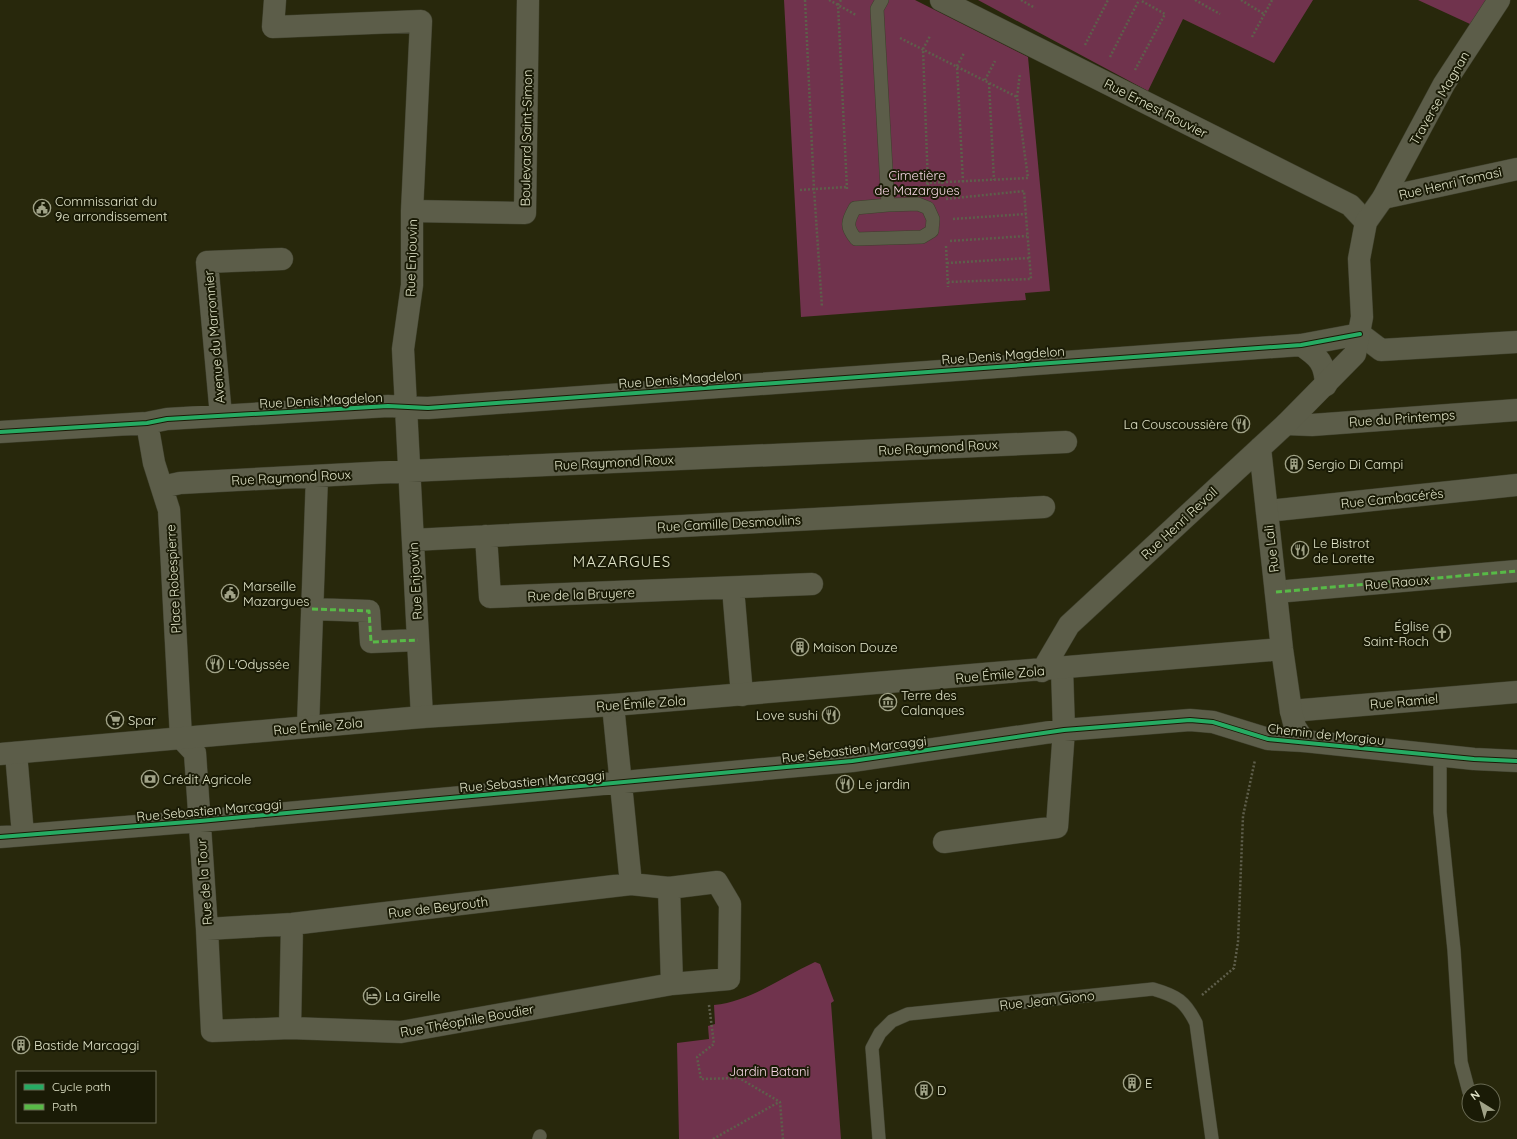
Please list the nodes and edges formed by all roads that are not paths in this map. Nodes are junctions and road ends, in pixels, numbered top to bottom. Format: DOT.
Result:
graph roads {
  1 [pos="275,0"];
  2 [pos="528,0"];
  3 [pos="882,0"];
  4 [pos="941,0"];
  5 [pos="1499,0"];
  6 [pos="1517,169"];
  7 [pos="1383,198"];
  8 [pos="888,205"];
  9 [pos="412,211"];
  10 [pos="1366,222"];
  11 [pos="282,259"];
  12 [pos="1360,334"];
  13 [pos="1517,342"];
  14 [pos="1301,345"];
  15 [pos="1326,385"];
  16 [pos="405,407"];
  17 [pos="1517,410"];
  18 [pos="221,416"];
  19 [pos="147,423"];
  20 [pos="1286,424"];
  21 [pos="0,432"];
  22 [pos="1066,442"];
  23 [pos="1260,448"];
  24 [pos="409,470"];
  25 [pos="317,476"];
  26 [pos="1517,485"];
  27 [pos="162,487"];
  28 [pos="1044,507"];
  29 [pos="1267,511"];
  30 [pos="486,536"];
  31 [pos="413,540"];
  32 [pos="1517,572"];
  33 [pos="812,584"];
  34 [pos="733,588"];
  35 [pos="1276,592"];
  36 [pos="312,609"];
  37 [pos="418,640"];
  38 [pos="1282,649"];
  39 [pos="1052,670"];
  40 [pos="1517,692"];
  41 [pos="742,695"];
  42 [pos="613,706"];
  43 [pos="1291,711"];
  44 [pos="422,716"];
  45 [pos="308,726"];
  46 [pos="1064,730"];
  47 [pos="181,738"];
  48 [pos="1304,741"];
  49 [pos="8,754"];
  50 [pos="1440,756"];
  51 [pos="1517,761"];
  52 [pos="619,783"];
  53 [pos="200,821"];
  54 [pos="23,835"];
  55 [pos="0,837"];
  56 [pos="944,842"];
  57 [pos="631,884"];
  58 [pos="669,888"];
  59 [pos="292,924"];
  60 [pos="208,929"];
  61 [pos="706,981"];
  62 [pos="672,984"];
  63 [pos="290,1028"];
  64 [pos="212,1031"];
  65 [pos="1467,1083"];
  66 [pos="879,1139"];
  67 [pos="1212,1139"];
  1 -- 9 [label="street, Rue Enjouvin"];
  2 -- 9 [label="street, Boulevard Saint-Simon"];
  3 -- 8 [label="lane"];
  4 -- 10 [label="street, Rue Ernest Rouvier"];
  5 -- 7 [label="street, Traverse Magnan"];
  6 -- 7 [label="street, Rue Henri Tomasi"];
  7 -- 10 [label="street, Rue Henri Revoil"];
  8 -- 8 [label="lane"];
  9 -- 16 [label="street, Rue Enjouvin"];
  10 -- 12 [label="street, Rue Henri Revoil"];
  11 -- 18 [label="street, Avenue du Marronnier"];
  12 -- 13 [label="street"];
  12 -- 14 [label="street, Rue Denis Magdelon"];
  12 -- 15 [label="street, Rue Henri Revoil"];
  14 -- 15 [label="street"];
  14 -- 16 [label="street, Rue Denis Magdelon"];
  15 -- 20 [label="street, Rue Henri Revoil"];
  16 -- 18 [label="street, Rue Denis Magdelon"];
  16 -- 24 [label="street, Rue Enjouvin"];
  17 -- 20 [label="street, Rue du Printemps"];
  18 -- 19 [label="street, Rue Denis Magdelon"];
  19 -- 21 [label="street, Rue Denis Magdelon"];
  19 -- 27 [label="street, Place Robespierre"];
  20 -- 23 [label="street, Rue Henri Revoil"];
  22 -- 24 [label="street, Rue Raymond Roux"];
  23 -- 29 [label="street, Rue Lali"];
  23 -- 39 [label="street, Rue Henri Revoil"];
  24 -- 25 [label="street, Rue Raymond Roux"];
  24 -- 31 [label="street, Rue Enjouvin"];
  25 -- 27 [label="street, Rue Raymond Roux"];
  25 -- 36 [label="street"];
  26 -- 29 [label="street, Rue Cambacérès"];
  27 -- 47 [label="street, Place Robespierre"];
  28 -- 30 [label="street, Rue Camille Desmoulins"];
  29 -- 35 [label="street, Rue Lali"];
  30 -- 31 [label="street, Rue Camille Desmoulins"];
  30 -- 34 [label="street, Rue de la Bruyere"];
  31 -- 37 [label="street, Rue Enjouvin"];
  32 -- 35 [label="street, Rue Raoux"];
  33 -- 34 [label="street, Rue de la Bruyere"];
  34 -- 41 [label="street"];
  35 -- 38 [label="street, Rue Lali"];
  36 -- 37 [label="street"];
  36 -- 45 [label="street"];
  37 -- 44 [label="street, Rue Enjouvin"];
  38 -- 39 [label="street, Rue Émile Zola"];
  38 -- 43 [label="street, Chemin de Morgiou"];
  39 -- 41 [label="street, Rue Émile Zola"];
  39 -- 46 [label="street"];
  40 -- 43 [label="street, Rue Ramiel"];
  41 -- 42 [label="street, Rue Émile Zola"];
  42 -- 44 [label="street, Rue Émile Zola"];
  42 -- 52 [label="street"];
  43 -- 48 [label="street, Chemin de Morgiou"];
  44 -- 45 [label="street, Rue Émile Zola"];
  45 -- 47 [label="street, Rue Émile Zola"];
  46 -- 48 [label="street, Chemin de Morgiou"];
  46 -- 52 [label="street, Rue Sebastien Marcaggi"];
  46 -- 56 [label="street"];
  47 -- 49 [label="street, Rue Émile Zola"];
  47 -- 53 [label="street, Rue de la Tour"];
  48 -- 50 [label="street, Chemin de Morgiou"];
  49 -- 54 [label="street"];
  50 -- 51 [label="street, Chemin de Morgiou"];
  50 -- 65 [label="lane"];
  52 -- 53 [label="street, Rue Sebastien Marcaggi"];
  52 -- 57 [label="street"];
  53 -- 54 [label="street, Rue Sebastien Marcaggi"];
  53 -- 60 [label="street, Rue de la Tour"];
  54 -- 55 [label="street, Rue Sebastien Marcaggi"];
  57 -- 58 [label="street, Rue de Beyrouth"];
  57 -- 59 [label="street, Rue de Beyrouth"];
  58 -- 61 [label="street, Rue de Beyrouth"];
  58 -- 62 [label="street"];
  59 -- 60 [label="street, Rue de Beyrouth"];
  59 -- 63 [label="street"];
  60 -- 64 [label="street, Rue de la Tour"];
  61 -- 62 [label="street, Rue Théophile Boudier"];
  62 -- 63 [label="street, Rue Théophile Boudier"];
  63 -- 64 [label="street, Rue Théophile Boudier"];
  66 -- 67 [label="lane, Rue Jean Giono"];
}
